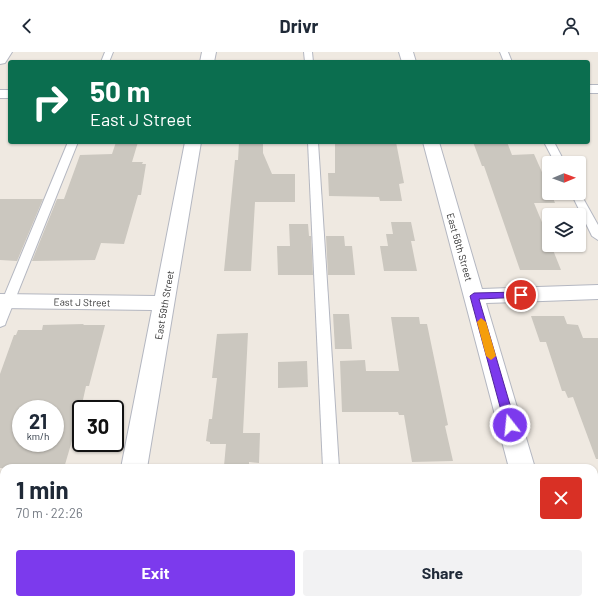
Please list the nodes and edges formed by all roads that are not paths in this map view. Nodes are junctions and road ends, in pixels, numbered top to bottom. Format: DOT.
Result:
graph roads {
  1 [pos="5,52"];
  2 [pos="0,60"];
  3 [pos="72,144"];
  4 [pos="193,144"];
  5 [pos="313,144"];
  6 [pos="432,144"];
  7 [pos="550,144"];
  8 [pos="556,156"];
  9 [pos="580,200"];
  10 [pos="598,236"];
  11 [pos="598,292"];
  12 [pos="474,296"];
  13 [pos="4,301"];
  14 [pos="165,303"];
  15 [pos="0,322"];
  16 [pos="135,464"];
  17 [pos="331,464"];
  18 [pos="521,464"];
  1 -- 2 [label="street"];
  3 -- 13 [label="lane"];
  4 -- 14 [label="street, East 59th Street"];
  5 -- 17 [label="lane"];
  6 -- 12 [label="street, East 58th Street"];
  7 -- 8 [label="lane"];
  9 -- 10 [label="lane"];
  11 -- 12 [label="street"];
  12 -- 18 [label="street, East 58th Street"];
  13 -- 14 [label="street, East J Street"];
  13 -- 15 [label="lane"];
  14 -- 16 [label="street, East 59th Street"];
}
